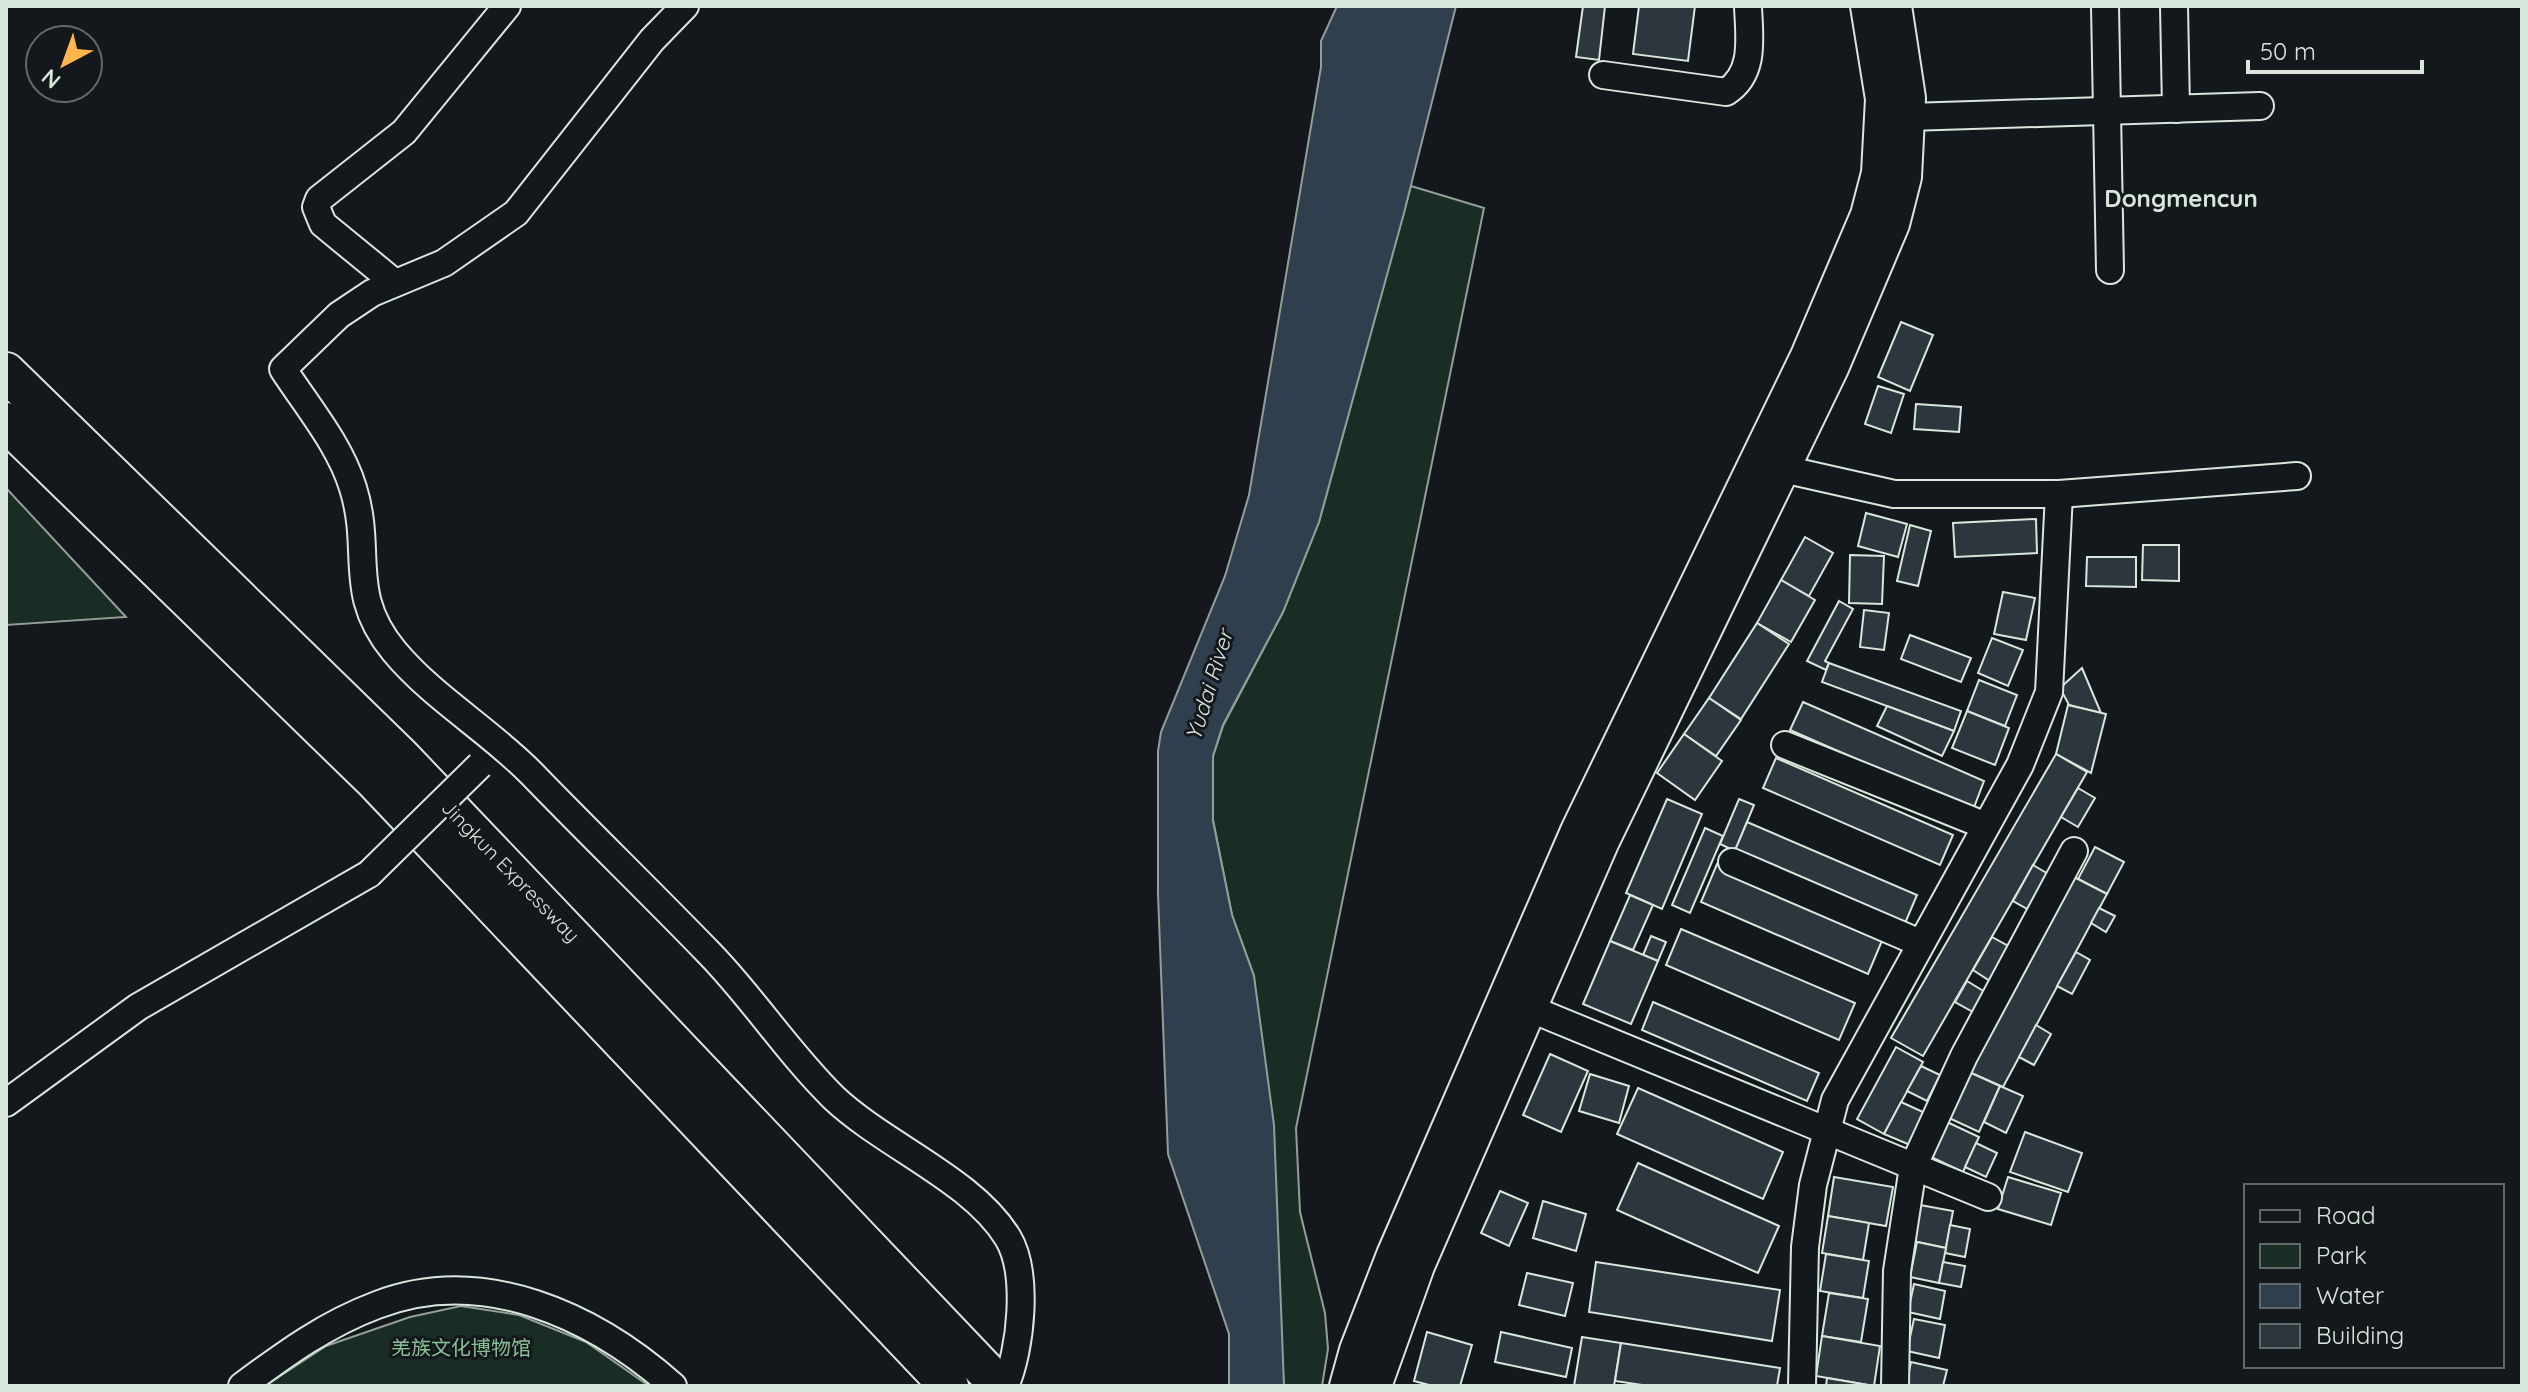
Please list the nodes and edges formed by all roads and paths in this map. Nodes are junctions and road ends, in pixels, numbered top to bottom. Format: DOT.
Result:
graph roads {
  1 [pos="507,6"];
  2 [pos="685,6"];
  3 [pos="1748,6"];
  4 [pos="1867,6"];
  5 [pos="1895,6"];
  6 [pos="2105,6"];
  7 [pos="2174,6"];
  8 [pos="1603,75"];
  9 [pos="2260,106"];
  10 [pos="2176,109"];
  11 [pos="2107,111"];
  12 [pos="1909,117"];
  13 [pos="2110,270"];
  14 [pos="395,283"];
  15 [pos="6,372"];
  16 [pos="6,422"];
  17 [pos="1783,469"];
  18 [pos="2297,476"];
  19 [pos="2059,494"];
  20 [pos="1785,745"];
  21 [pos="501,747"];
  22 [pos="1986,826"];
  23 [pos="2074,851"];
  24 [pos="1732,862"];
  25 [pos="1920,943"];
  26 [pos="1531,1009"];
  27 [pos="6,1103"];
  28 [pos="1827,1133"];
  29 [pos="1913,1167"];
  30 [pos="1988,1197"];
  31 [pos="916,1326"];
  32 [pos="242,1386"];
  33 [pos="673,1386"];
  34 [pos="949,1386"];
  35 [pos="1002,1386"];
  36 [pos="1346,1386"];
  37 [pos="1375,1386"];
  38 [pos="1802,1386"];
  39 [pos="1895,1386"];
  1 -- 14 [label="street"];
  2 -- 14 [label="street"];
  3 -- 8 [label="street"];
  4 -- 36 [label="main road"];
  5 -- 12 [label="main road"];
  6 -- 11 [label="street"];
  7 -- 10 [label="street"];
  9 -- 10 [label="street"];
  10 -- 11 [label="street"];
  11 -- 12 [label="street"];
  11 -- 13 [label="street"];
  12 -- 17 [label="main road"];
  14 -- 21 [label="street"];
  15 -- 31 [label="highway, Jingkun Expressway"];
  16 -- 31 [label="highway, Jingkun Expressway"];
  17 -- 19 [label="street"];
  17 -- 26 [label="main road"];
  18 -- 19 [label="street"];
  19 -- 22 [label="street"];
  20 -- 22 [label="street"];
  21 -- 27 [label="street, bridge"];
  21 -- 35 [label="street"];
  22 -- 25 [label="street"];
  23 -- 29 [label="street"];
  24 -- 25 [label="street"];
  25 -- 28 [label="street"];
  26 -- 28 [label="street"];
  26 -- 37 [label="main road"];
  28 -- 29 [label="street"];
  28 -- 38 [label="street"];
  29 -- 30 [label="street"];
  29 -- 39 [label="street"];
  31 -- 34 [label="highway, Jingkun Expressway"];
  31 -- 35 [label="highway, Jingkun Expressway"];
  32 -- 33 [label="street"];
}
